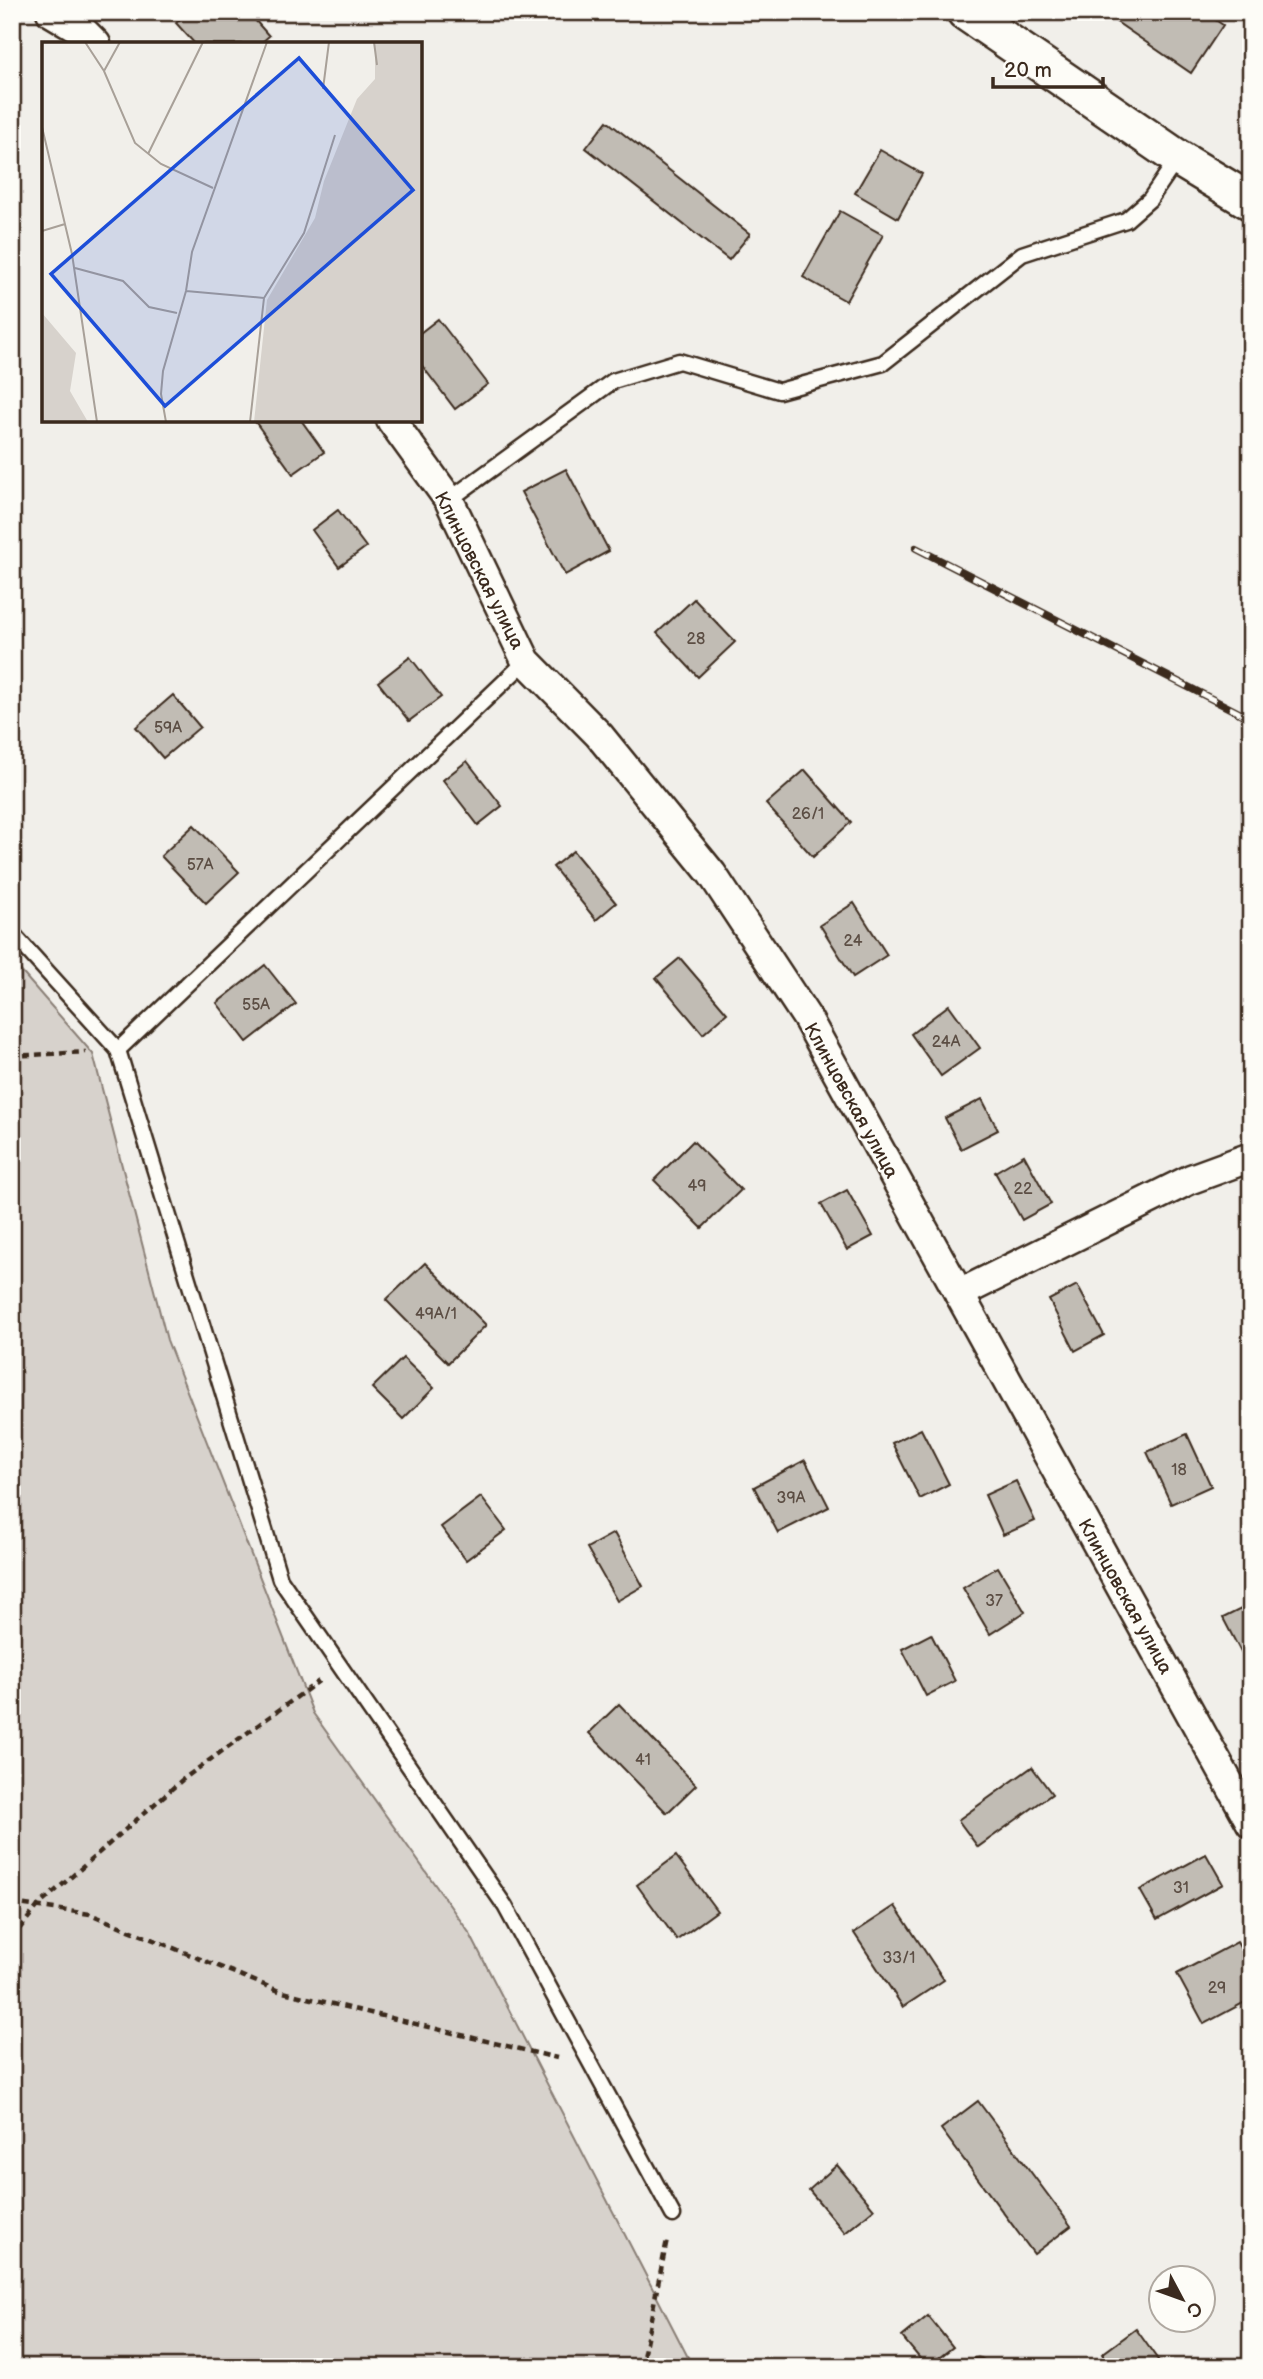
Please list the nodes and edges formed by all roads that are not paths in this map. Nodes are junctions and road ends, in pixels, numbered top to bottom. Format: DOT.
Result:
graph roads {
  1 [pos="51,12"];
  2 [pos="965,12"];
  3 [pos="94,42"];
  4 [pos="1178,158"];
  5 [pos="1251,202"];
  6 [pos="392,422"];
  7 [pos="449,500"];
  8 [pos="526,662"];
  9 [pos="12,933"];
  10 [pos="118,1050"];
  11 [pos="1251,1157"];
  12 [pos="959,1294"];
  13 [pos="1251,1823"];
  14 [pos="673,2215"];
  1 -- 3 [label="street"];
  2 -- 4 [label="street"];
  4 -- 5 [label="street"];
  4 -- 7 [label="lane"];
  6 -- 7 [label="street, Клинцовская улица"];
  7 -- 8 [label="street, Клинцовская улица"];
  8 -- 10 [label="lane"];
  8 -- 12 [label="street, Клинцовская улица"];
  9 -- 10 [label="lane"];
  10 -- 14 [label="lane"];
  11 -- 12 [label="street"];
  12 -- 13 [label="street, Клинцовская улица"];
}
